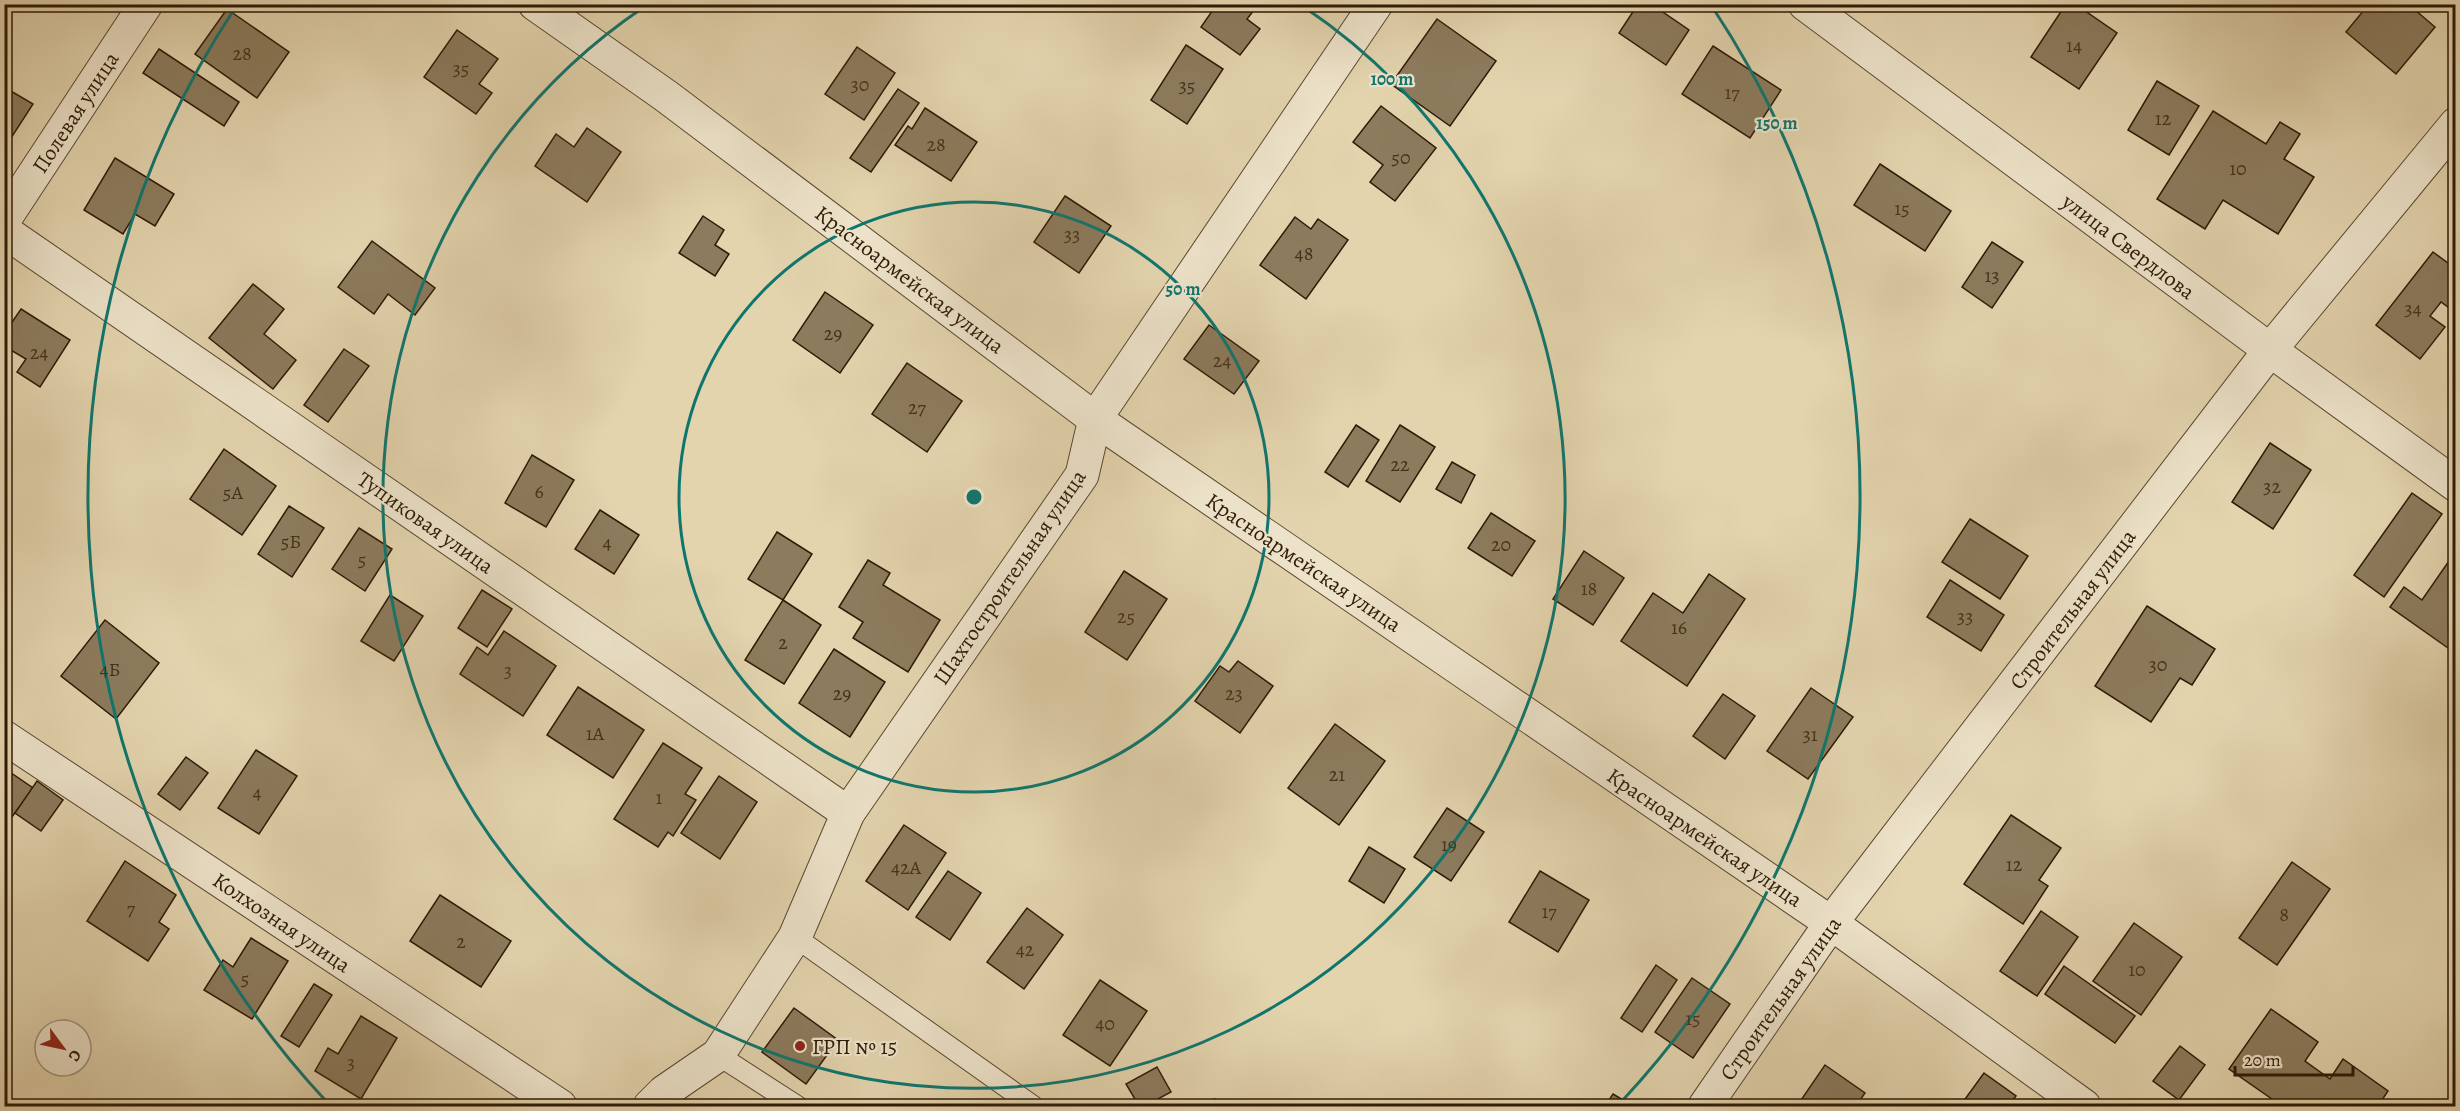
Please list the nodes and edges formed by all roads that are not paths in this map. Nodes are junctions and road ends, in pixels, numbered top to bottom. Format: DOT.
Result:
graph roads {
  1 [pos="146,4"];
  2 [pos="535,4"];
  3 [pos="1376,4"];
  4 [pos="1805,4"];
  5 [pos="2456,124"];
  6 [pos="4,220"];
  7 [pos="4,231"];
  8 [pos="2270,350"];
  9 [pos="1095,419"];
  10 [pos="2456,485"];
  11 [pos="4,736"];
  12 [pos="848,813"];
  13 [pos="1831,923"];
  14 [pos="795,938"];
  15 [pos="718,1055"];
  16 [pos="560,1107"];
  17 [pos="650,1107"];
  18 [pos="797,1107"];
  19 [pos="1033,1107"];
  20 [pos="1705,1107"];
  21 [pos="2084,1107"];
  1 -- 6 [label="street, Полевая улица"];
  2 -- 9 [label="street, Красноармейская улица"];
  3 -- 9 [label="street, Шахтостроительная улица"];
  4 -- 8 [label="street, улица Свердлова"];
  5 -- 8 [label="street, Строительная улица"];
  7 -- 12 [label="street, Тупиковая улица"];
  8 -- 10 [label="street, улица Свердлова"];
  8 -- 13 [label="street, Строительная улица"];
  9 -- 12 [label="street, Шахтостроительная улица"];
  9 -- 13 [label="street, Красноармейская улица"];
  11 -- 16 [label="street, Колхозная улица"];
  12 -- 14 [label="street, Шахтостроительная улица"];
  13 -- 20 [label="street, Строительная улица"];
  13 -- 21 [label="street, Красноармейская улица"];
  14 -- 15 [label="street, Шахтостроительная улица"];
  14 -- 19 [label="lane"];
  15 -- 17 [label="street, Шахтостроительная улица"];
  15 -- 18 [label="lane"];
}
